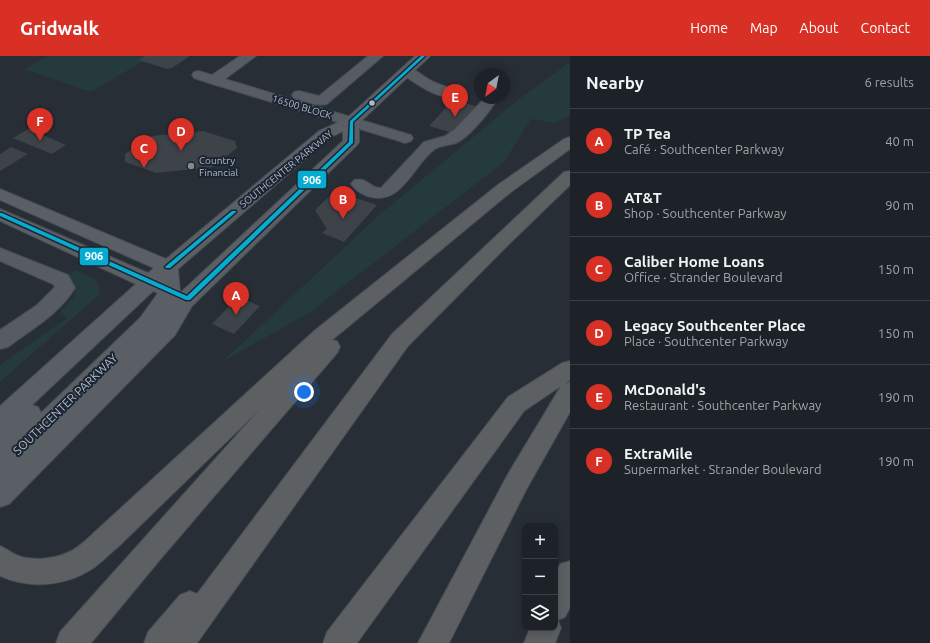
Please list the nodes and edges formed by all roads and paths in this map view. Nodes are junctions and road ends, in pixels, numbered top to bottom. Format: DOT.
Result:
graph roads {
  1 [pos="249,56"];
  2 [pos="376,56"];
  3 [pos="423,56"];
  4 [pos="407,71"];
  5 [pos="199,75"];
  6 [pos="220,76"];
  7 [pos="449,93"];
  8 [pos="487,104"];
  9 [pos="351,122"];
  10 [pos="405,138"];
  11 [pos="570,142"];
  12 [pos="302,154"];
  13 [pos="570,176"];
  14 [pos="360,184"];
  15 [pos="0,194"];
  16 [pos="284,208"];
  17 [pos="0,214"];
  18 [pos="0,254"];
  19 [pos="168,267"];
  20 [pos="392,280"];
  21 [pos="170,291"];
  22 [pos="0,341"];
  23 [pos="570,369"];
  24 [pos="570,391"];
  25 [pos="0,421"];
  26 [pos="0,442"];
  27 [pos="325,443"];
  28 [pos="0,468"];
  29 [pos="0,496"];
  30 [pos="0,559"];
  31 [pos="570,574"];
  32 [pos="558,600"];
  33 [pos="545,631"];
  34 [pos="71,643"];
  35 [pos="159,643"];
  36 [pos="179,643"];
  37 [pos="338,643"];
  38 [pos="433,643"];
  39 [pos="539,643"];
  1 -- 6 [label="lane"];
  2 -- 6 [label="lane"];
  3 -- 4 [label="main road, SOUTHCENTER PARKWAY"];
  4 -- 7 [label="lane"];
  4 -- 9 [label="main road, SOUTHCENTER PARKWAY"];
  5 -- 6 [label="lane, 16500 BLOCK"];
  6 -- 9 [label="lane, 16500 BLOCK"];
  8 -- 14 [label="lane"];
  9 -- 10 [label="lane, 16500 BLOCK"];
  9 -- 12 [label="main road, SOUTHCENTER PARKWAY"];
  9 -- 16 [label="main road, SOUTHCENTER PARKWAY"];
  11 -- 20 [label="highway"];
  12 -- 16 [label="main road"];
  12 -- 19 [label="main road, SOUTHCENTER PARKWAY"];
  13 -- 27 [label="highway"];
  15 -- 19 [label="main road"];
  16 -- 21 [label="main road, SOUTHCENTER PARKWAY"];
  17 -- 21 [label="main road"];
  18 -- 22 [label="lane"];
  19 -- 21 [label="main road"];
  20 -- 30 [label="highway"];
  20 -- 34 [label="highway"];
  21 -- 25 [label="main road, SOUTHCENTER PARKWAY"];
  21 -- 26 [label="main road"];
  21 -- 28 [label="main road, SOUTHCENTER PARKWAY"];
  21 -- 29 [label="main road"];
  23 -- 37 [label="highway"];
  24 -- 38 [label="highway"];
  27 -- 35 [label="highway"];
  27 -- 36 [label="highway"];
  31 -- 32 [label="highway"];
  33 -- 39 [label="highway"];
}
